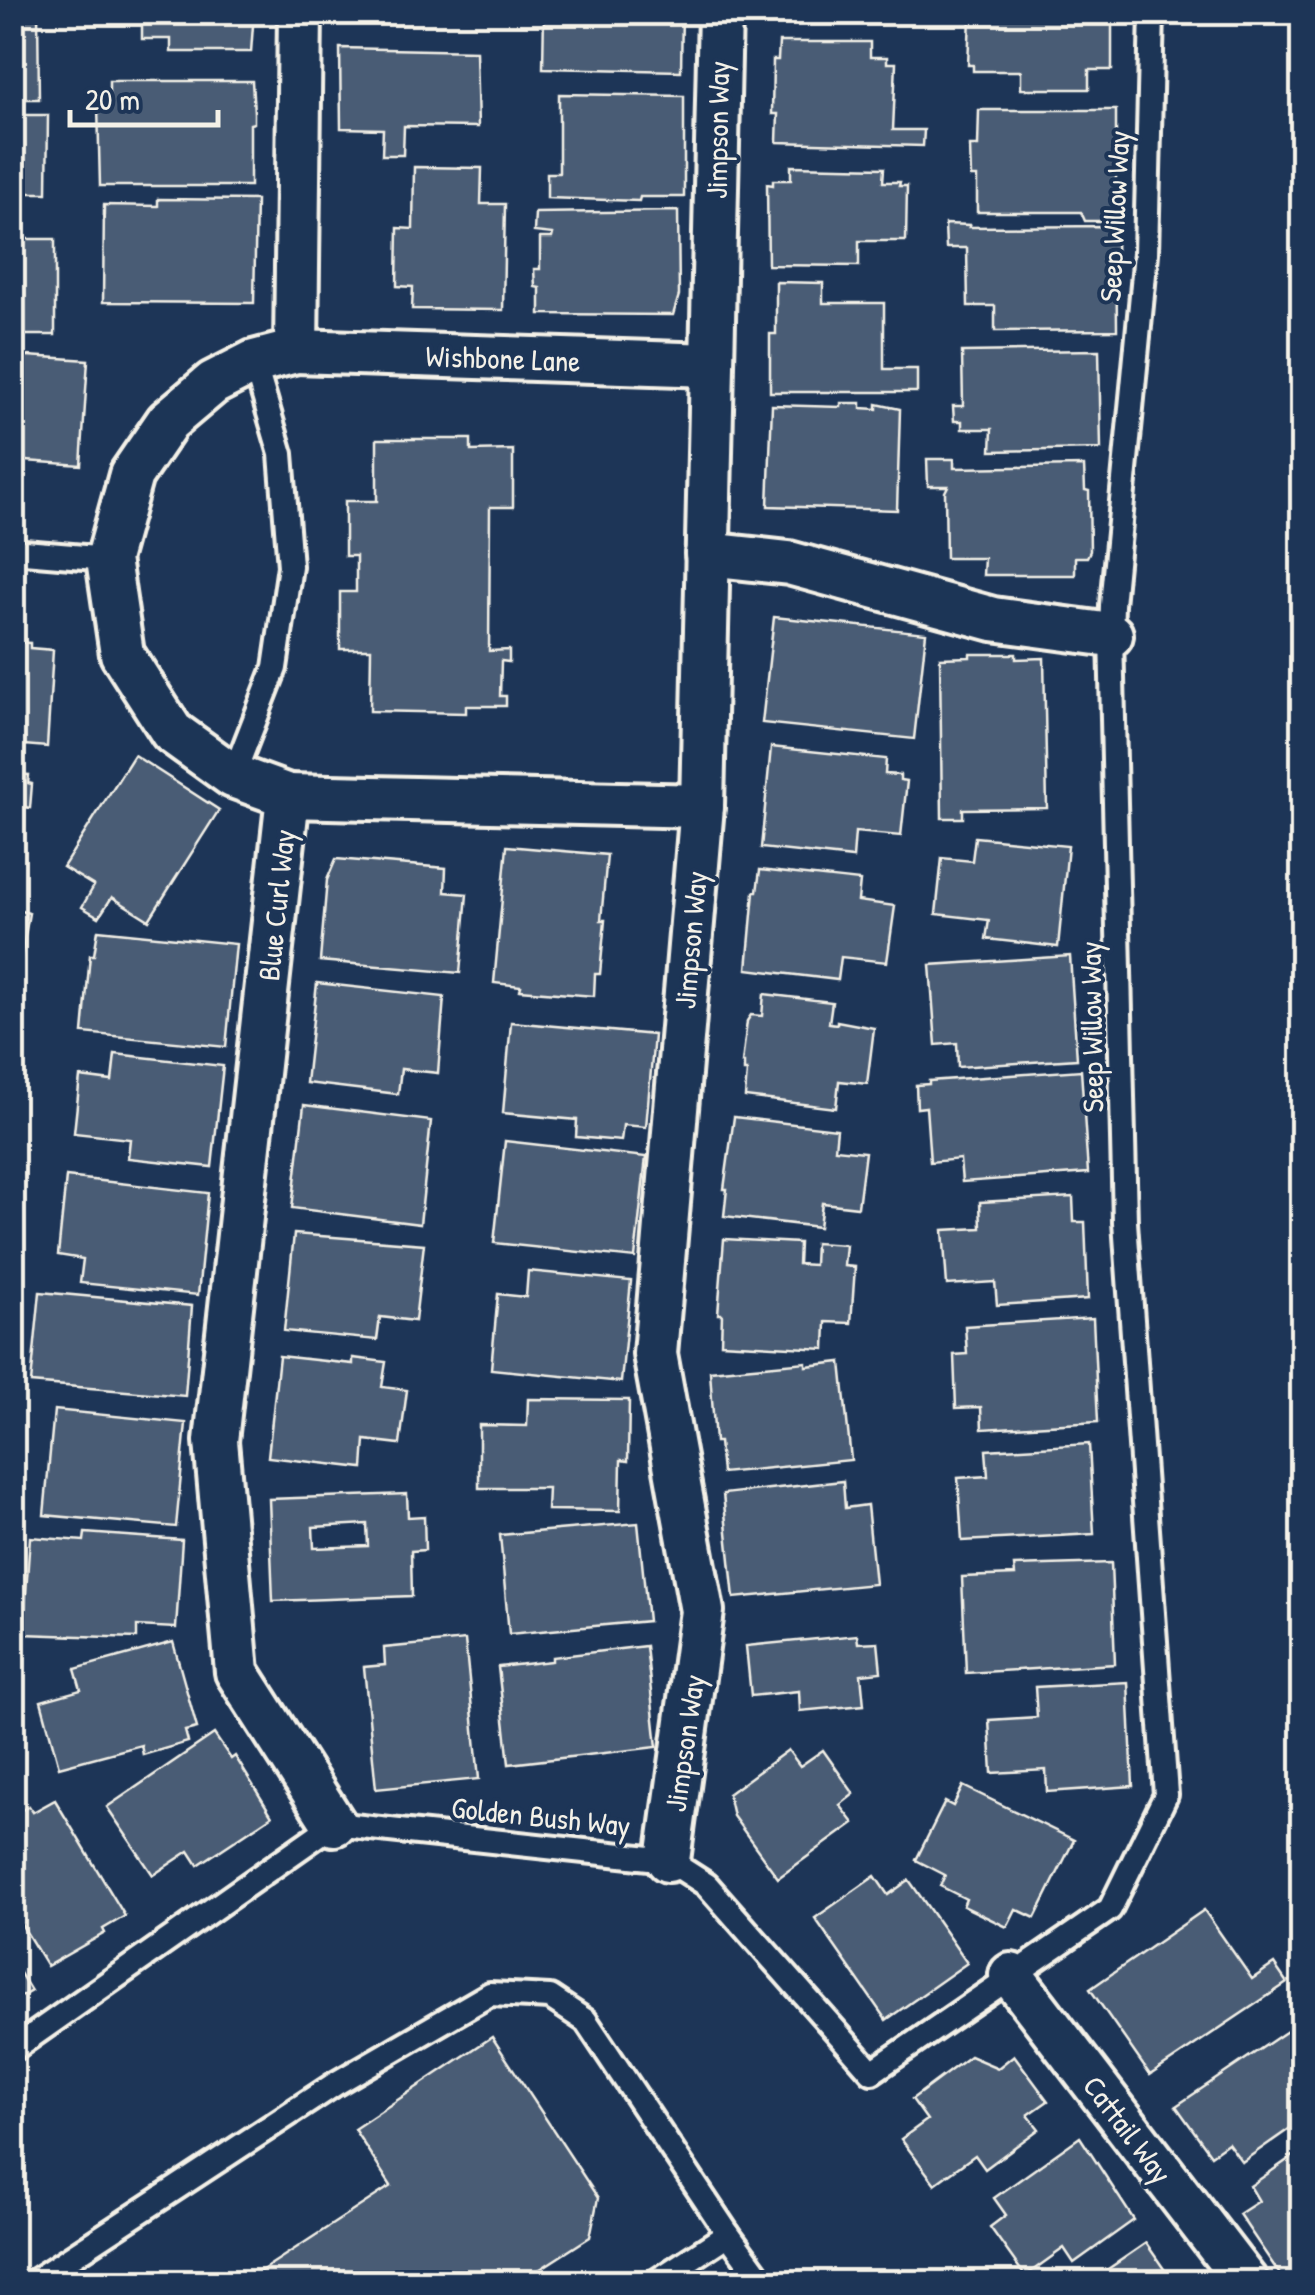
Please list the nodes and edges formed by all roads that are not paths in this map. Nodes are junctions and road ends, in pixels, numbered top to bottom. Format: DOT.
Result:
graph roads {
  1 [pos="300,12"];
  2 [pos="720,12"];
  3 [pos="1152,12"];
  4 [pos="296,351"];
  5 [pos="254,362"];
  6 [pos="711,365"];
  7 [pos="12,551"];
  8 [pos="707,554"];
  9 [pos="108,559"];
  10 [pos="1112,635"];
  11 [pos="233,776"];
  12 [pos="288,796"];
  13 [pos="702,806"];
  14 [pos="334,1824"];
  15 [pos="668,1860"];
  16 [pos="1012,1974"];
  17 [pos="12,2050"];
  18 [pos="728,2234"];
  19 [pos="33,2282"];
  20 [pos="655,2282"];
  21 [pos="764,2282"];
  22 [pos="1246,2282"];
  1 -- 4 [label="street"];
  2 -- 6 [label="street, Jimpson Way"];
  3 -- 10 [label="lane, Seep Willow Way"];
  4 -- 5 [label="street, Blue Curl Way"];
  4 -- 6 [label="street, Wishbone Lane"];
  5 -- 9 [label="street, Blue Curl Way"];
  5 -- 11 [label="lane"];
  6 -- 8 [label="street, Jimpson Way"];
  7 -- 9 [label="lane"];
  8 -- 10 [label="street"];
  8 -- 13 [label="street, Jimpson Way"];
  9 -- 11 [label="street, Blue Curl Way"];
  10 -- 16 [label="lane, Seep Willow Way"];
  11 -- 12 [label="street, Blue Curl Way"];
  12 -- 13 [label="street"];
  12 -- 14 [label="street, Blue Curl Way"];
  13 -- 15 [label="street, Jimpson Way"];
  14 -- 15 [label="lane, Golden Bush Way"];
  14 -- 17 [label="lane"];
  15 -- 16 [label="lane, Golden Bush Way"];
  16 -- 22 [label="street, Cattail Way"];
  18 -- 19 [label="lane"];
  18 -- 20 [label="lane"];
  18 -- 21 [label="lane"];
}
